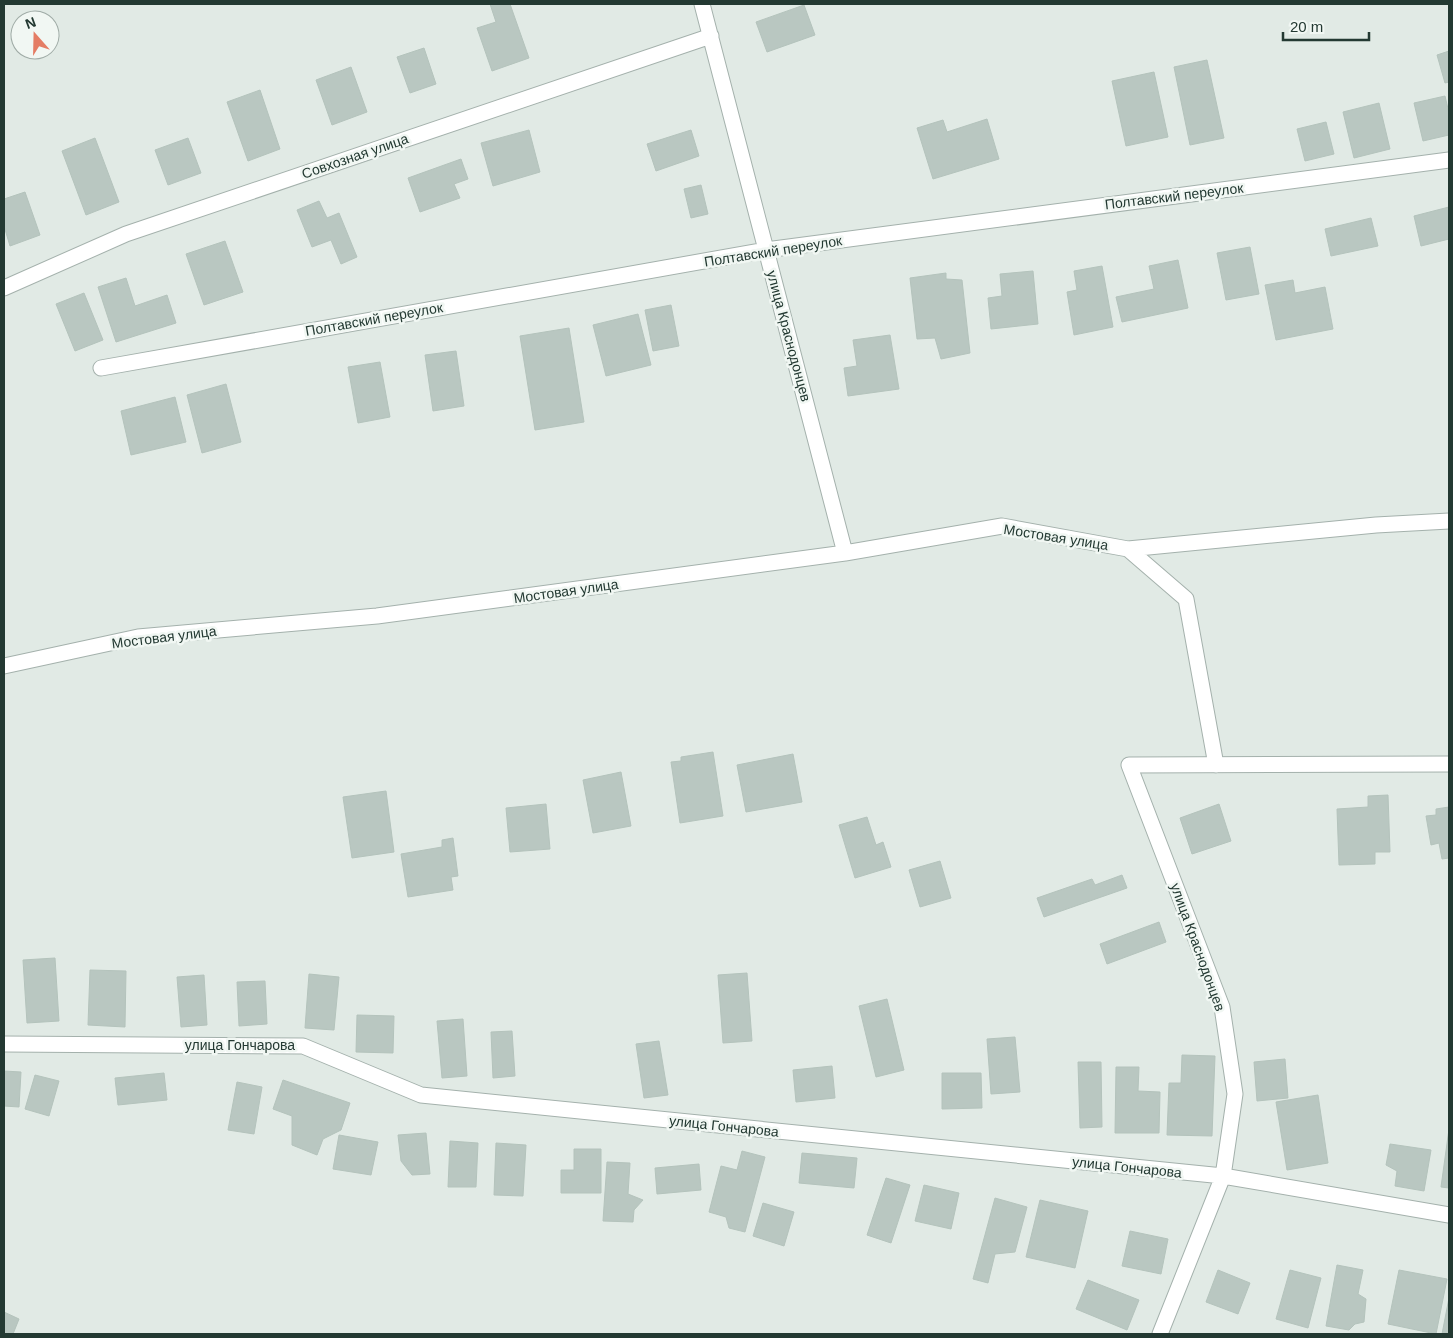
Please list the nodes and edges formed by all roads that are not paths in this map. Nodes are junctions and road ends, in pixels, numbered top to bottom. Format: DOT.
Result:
graph roads {
  1 [pos="702,4"];
  2 [pos="711,36"];
  3 [pos="1449,160"];
  4 [pos="766,250"];
  5 [pos="4,288"];
  6 [pos="101,368"];
  7 [pos="1449,521"];
  8 [pos="1128,549"];
  9 [pos="845,552"];
  10 [pos="4,666"];
  11 [pos="1449,764"];
  12 [pos="1216,765"];
  13 [pos="4,1044"];
  14 [pos="1223,1176"];
  15 [pos="1449,1215"];
  16 [pos="1160,1334"];
  1 -- 2 [label="street, улица Краснодонцев"];
  2 -- 4 [label="street, улица Краснодонцев"];
  2 -- 5 [label="street, Совхозная улица"];
  3 -- 4 [label="street, Полтавский переулок"];
  4 -- 6 [label="street, Полтавский переулок"];
  4 -- 9 [label="street, улица Краснодонцев"];
  7 -- 8 [label="street, Мостовая улица"];
  8 -- 9 [label="street, Мостовая улица"];
  8 -- 12 [label="street, Мостовая улица"];
  9 -- 10 [label="street, Мостовая улица"];
  11 -- 12 [label="street"];
  12 -- 14 [label="street, улица Краснодонцев"];
  13 -- 14 [label="street, улица Гончарова"];
  14 -- 15 [label="street, улица Гончарова"];
  14 -- 16 [label="street, улица Краснодонцев"];
}
